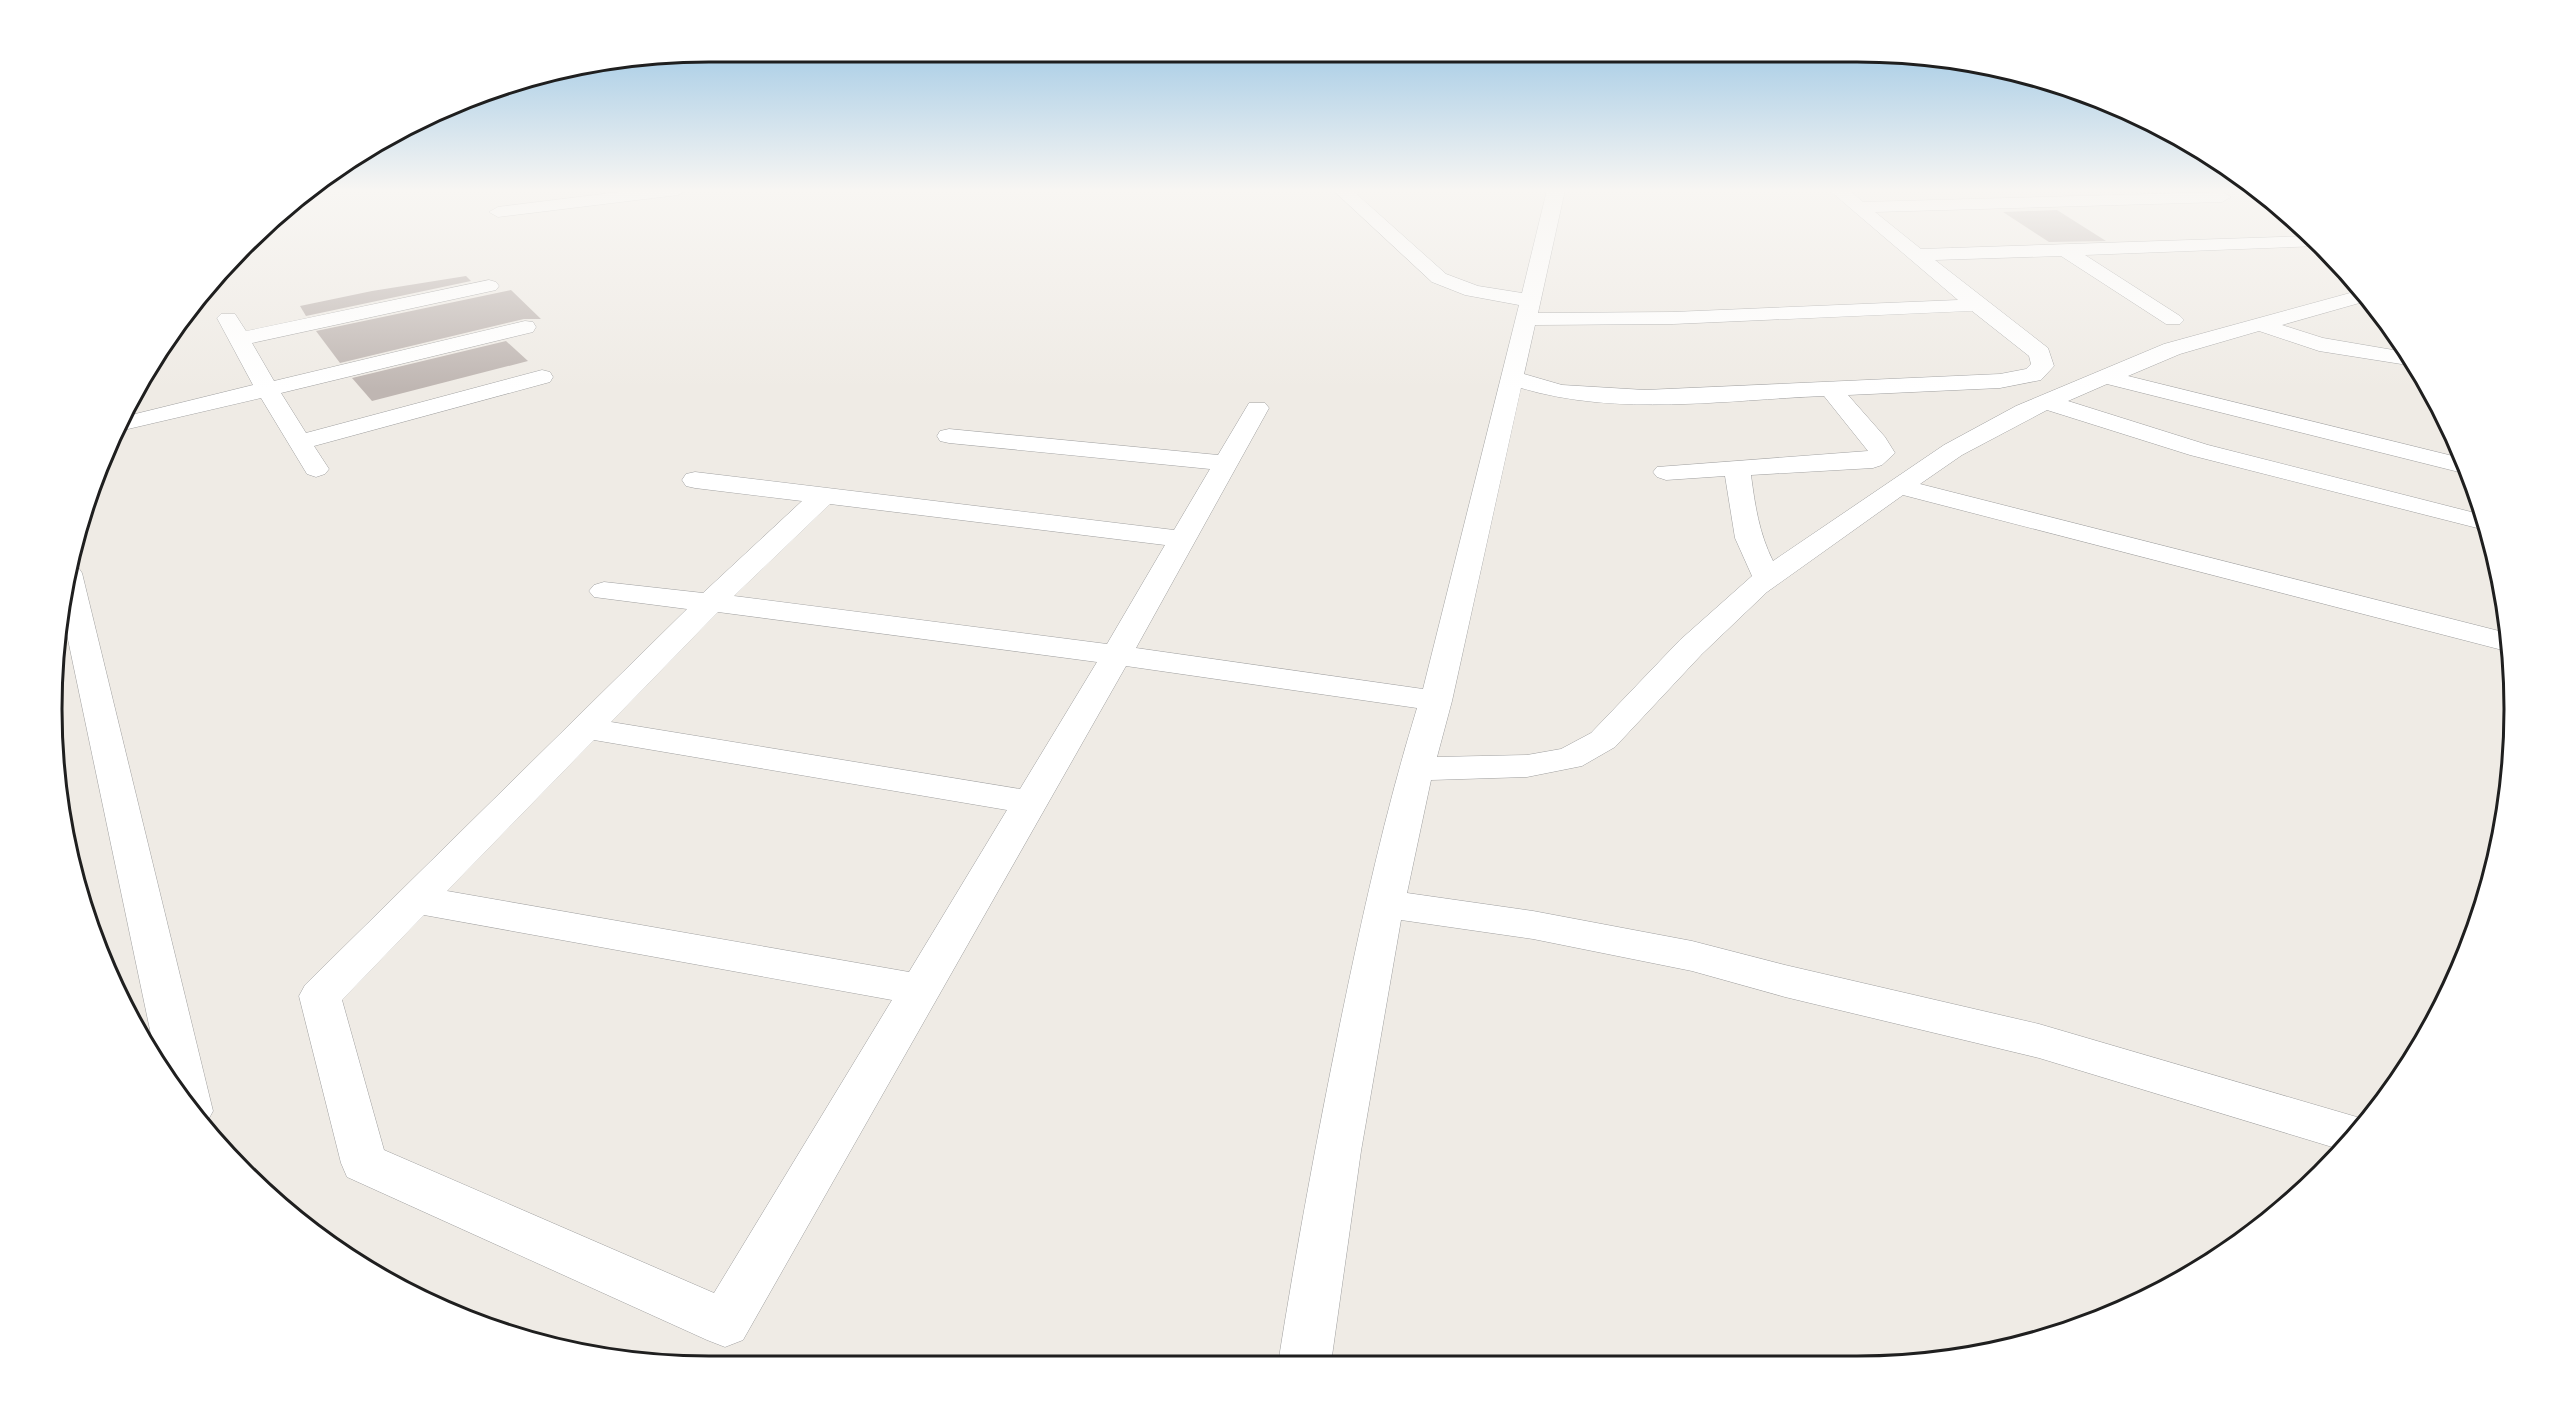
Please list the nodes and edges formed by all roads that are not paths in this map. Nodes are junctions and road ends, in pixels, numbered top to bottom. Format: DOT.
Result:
graph roads {
  1 [pos="1415,256"];
  2 [pos="1541,256"];
  3 [pos="1918,256"];
  4 [pos="2075,256"];
  5 [pos="489,286"];
  6 [pos="2356,298"];
  7 [pos="1977,305"];
  8 [pos="1529,310"];
  9 [pos="2173,320"];
  10 [pos="2258,324"];
  11 [pos="525,327"];
  12 [pos="2400,358"];
  13 [pos="542,377"];
  14 [pos="2105,377"];
  15 [pos="1513,378"];
  16 [pos="1830,388"];
  17 [pos="267,390"];
  18 [pos="2047,402"];
  19 [pos="1257,408"];
  20 [pos="128,423"];
  21 [pos="949,436"];
  22 [pos="299,442"];
  23 [pos="1226,463"];
  24 [pos="2455,465"];
  25 [pos="1737,468"];
  26 [pos="316,469"];
  27 [pos="1666,472"];
  28 [pos="694,480"];
  29 [pos="1899,486"];
  30 [pos="823,496"];
  31 [pos="2475,521"];
  32 [pos="1183,539"];
  33 [pos="1768,578"];
  34 [pos="604,591"];
  35 [pos="72,592"];
  36 [pos="711,602"];
  37 [pos="2500,642"];
  38 [pos="1117,654"];
  39 [pos="1436,701"];
  40 [pos="588,729"];
  41 [pos="1414,769"];
  42 [pos="1030,802"];
  43 [pos="417,900"];
  44 [pos="1384,904"];
  45 [pos="921,990"];
  46 [pos="185,1089"];
  47 [pos="2346,1132"];
  48 [pos="1305,1356"];
  1 -- 8 [label="street"];
  2 -- 8 [label="street"];
  3 -- 7 [label="street"];
  4 -- 9 [label="street"];
  5 -- 17 [label="street"];
  6 -- 10 [label="street"];
  7 -- 8 [label="street"];
  7 -- 16 [label="street"];
  8 -- 15 [label="street"];
  10 -- 12 [label="street"];
  10 -- 14 [label="street"];
  11 -- 17 [label="street"];
  13 -- 22 [label="street"];
  14 -- 18 [label="street"];
  14 -- 24 [label="street"];
  15 -- 16 [label="street"];
  15 -- 39 [label="street"];
  16 -- 25 [label="street"];
  17 -- 20 [label="street"];
  17 -- 22 [label="street"];
  18 -- 29 [label="street"];
  18 -- 31 [label="street"];
  19 -- 23 [label="street"];
  21 -- 23 [label="street"];
  22 -- 26 [label="street"];
  23 -- 32 [label="street"];
  25 -- 27 [label="street"];
  25 -- 33 [label="street"];
  28 -- 30 [label="street"];
  29 -- 33 [label="street"];
  29 -- 37 [label="street"];
  30 -- 32 [label="street"];
  30 -- 36 [label="street"];
  32 -- 38 [label="street"];
  33 -- 41 [label="street"];
  34 -- 36 [label="street"];
  35 -- 46 [label="street"];
  36 -- 38 [label="street"];
  36 -- 40 [label="street"];
  38 -- 39 [label="street"];
  38 -- 42 [label="street"];
  39 -- 41 [label="street"];
  40 -- 42 [label="street"];
  40 -- 43 [label="street"];
  41 -- 44 [label="street"];
  42 -- 45 [label="street"];
  43 -- 45 [label="street"];
  43 -- 45 [label="street"];
  44 -- 47 [label="street"];
  44 -- 48 [label="street"];
}
